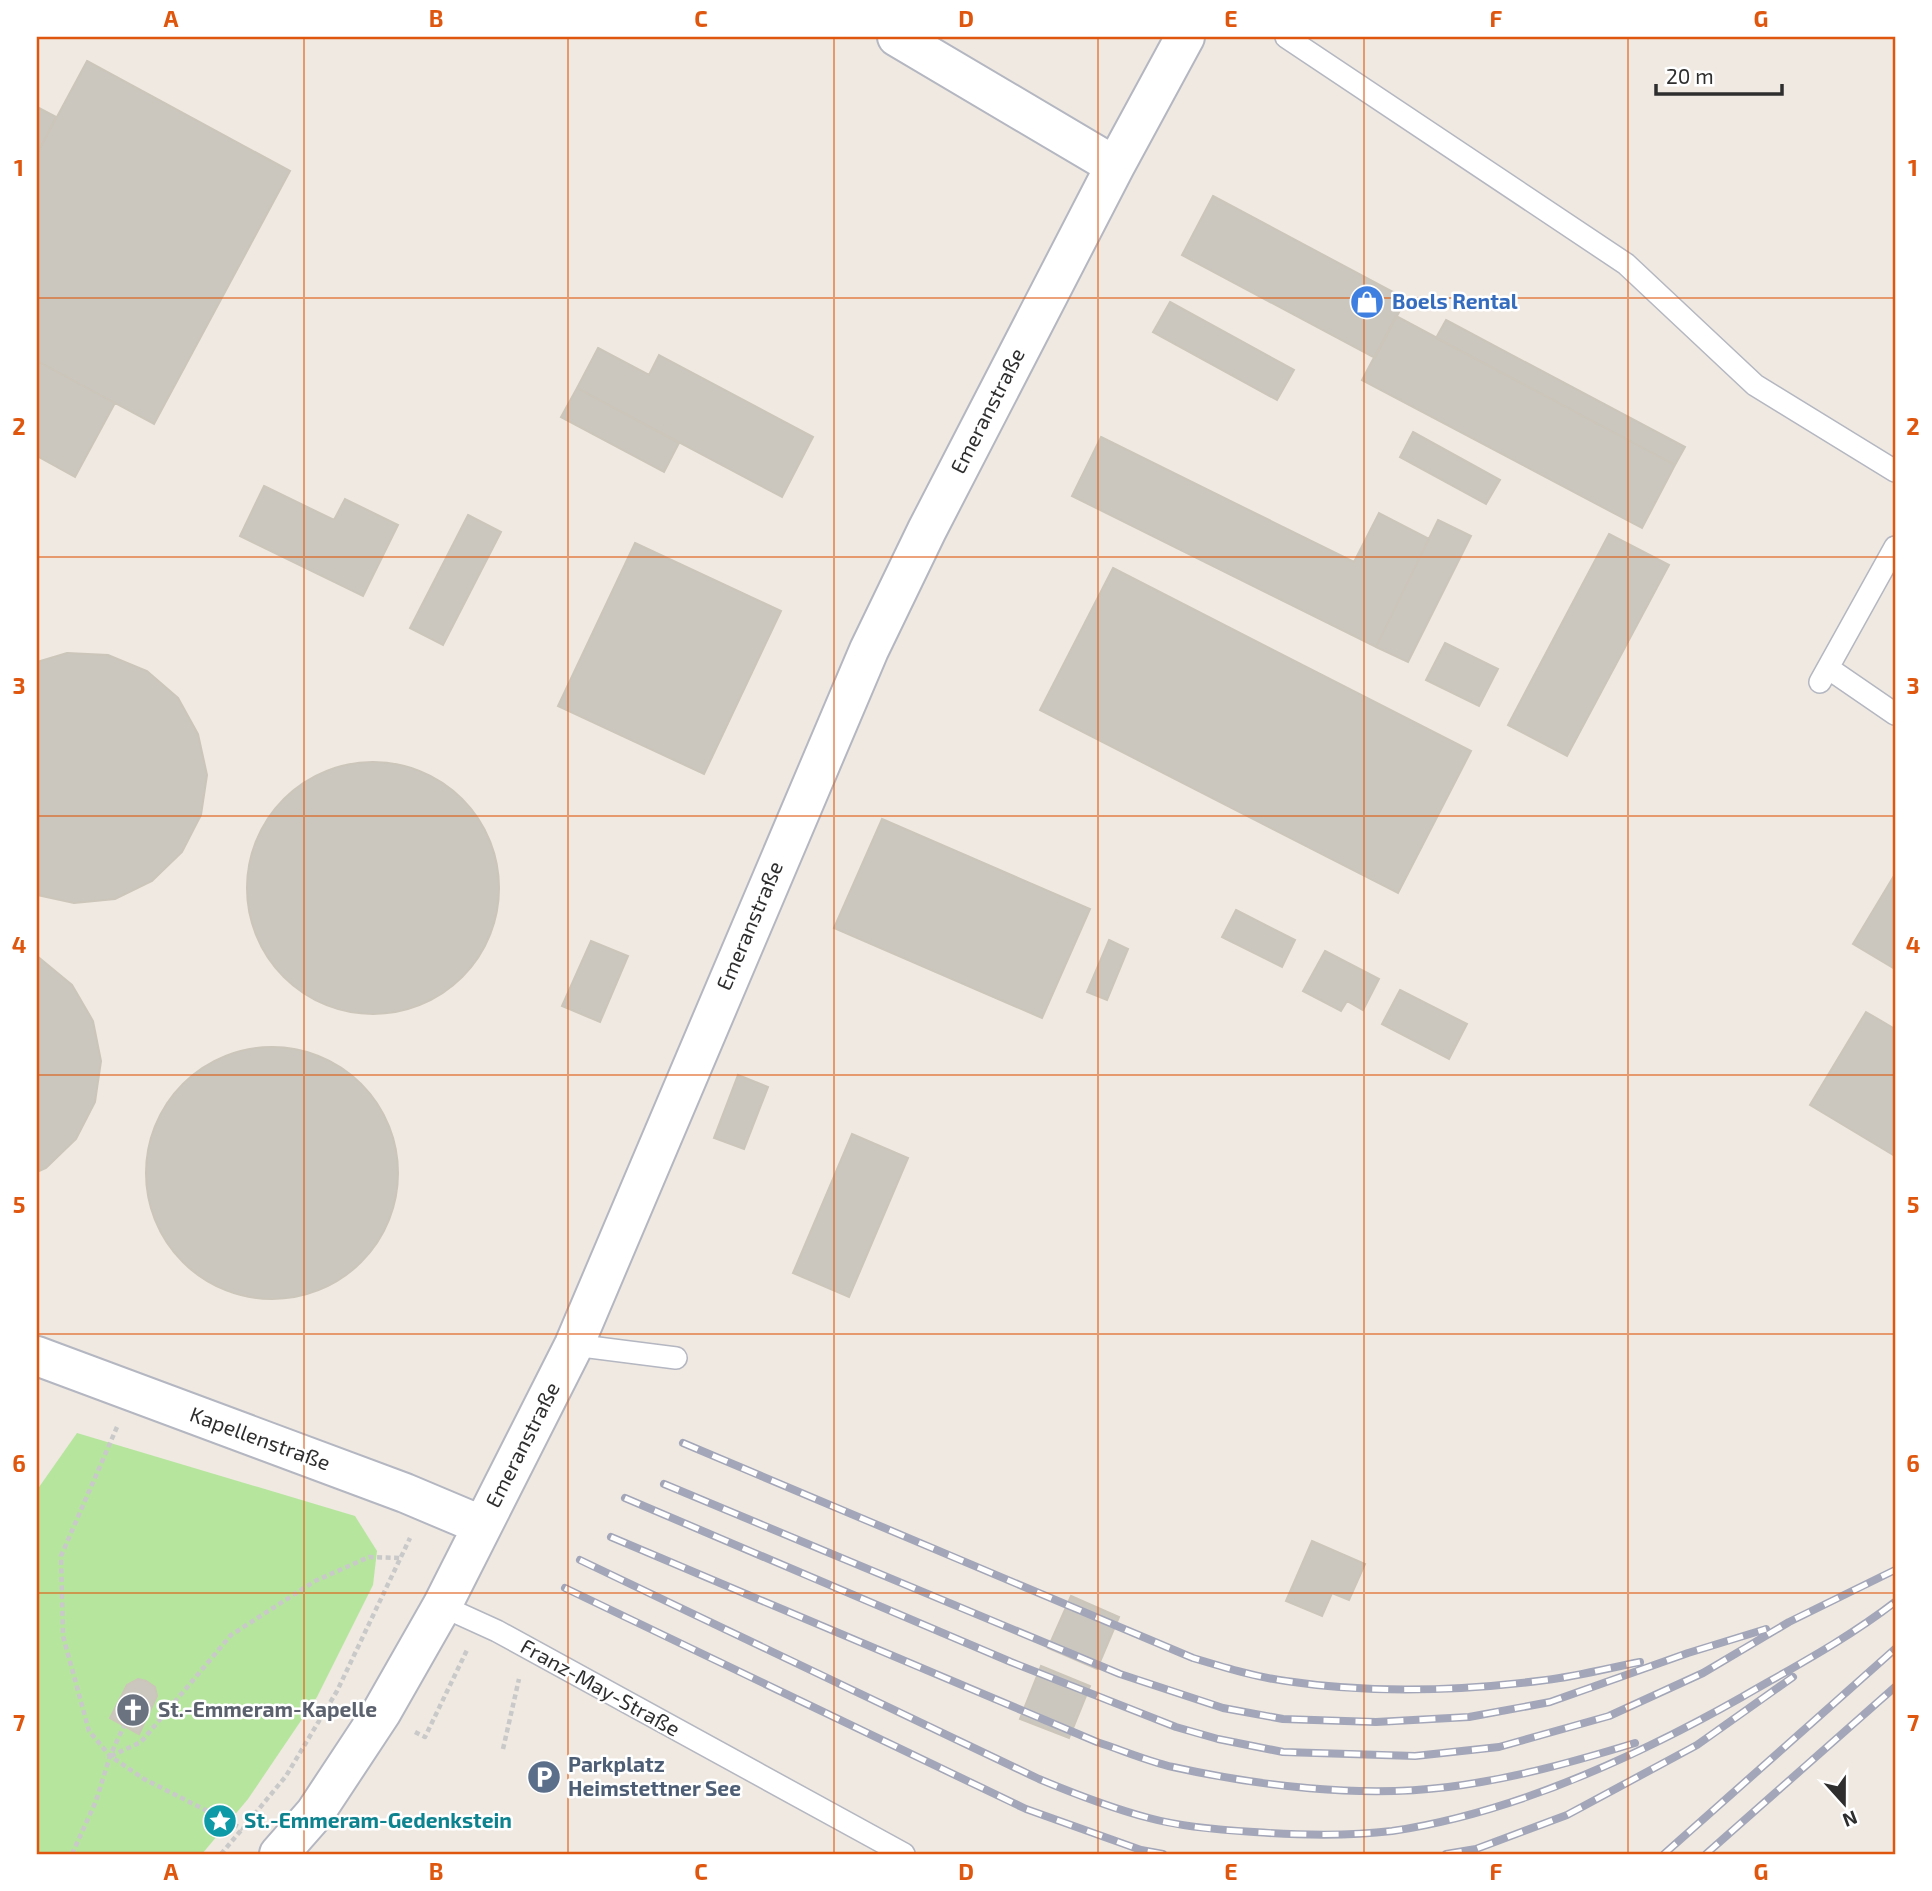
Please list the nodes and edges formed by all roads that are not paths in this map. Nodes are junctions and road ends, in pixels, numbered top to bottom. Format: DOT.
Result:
graph roads {
  1 [pos="897,37"];
  2 [pos="1185,37"];
  3 [pos="1286,37"];
  4 [pos="1115,166"];
  5 [pos="1895,471"];
  6 [pos="1895,547"];
  7 [pos="1895,714"];
  8 [pos="574,1345"];
  9 [pos="37,1356"];
  10 [pos="676,1358"];
  11 [pos="481,1525"];
  12 [pos="442,1606"];
  13 [pos="279,1854"];
  14 [pos="904,1854"];
  1 -- 4 [label="street"];
  2 -- 4 [label="street, Emeranstraße"];
  3 -- 5 [label="lane"];
  4 -- 8 [label="street, Emeranstraße"];
  6 -- 7 [label="lane"];
  8 -- 10 [label="lane"];
  8 -- 11 [label="street, Emeranstraße"];
  9 -- 11 [label="street, Kapellenstraße"];
  11 -- 12 [label="street, Emeranstraße"];
  12 -- 13 [label="street, Emeranstraße"];
  12 -- 14 [label="lane, Franz-May-Straße"];
}
